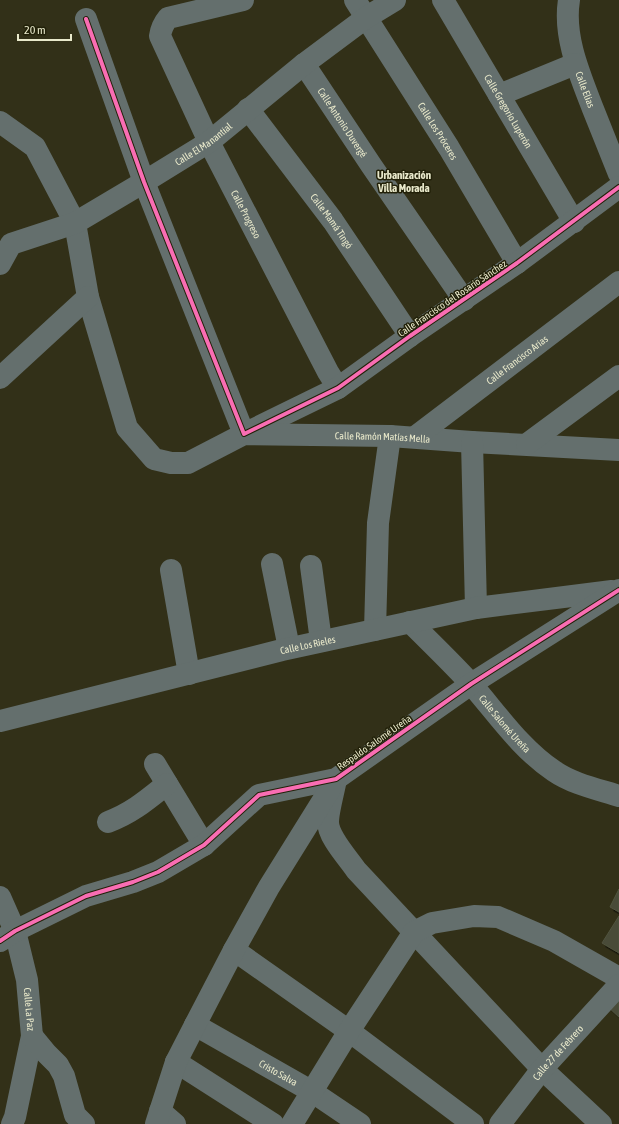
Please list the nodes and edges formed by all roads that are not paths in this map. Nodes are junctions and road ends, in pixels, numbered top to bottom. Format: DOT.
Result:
graph roads {
  1 [pos="243,0"];
  2 [pos="395,0"];
  3 [pos="443,0"];
  4 [pos="569,0"];
  5 [pos="361,9"];
  6 [pos="86,19"];
  7 [pos="304,64"];
  8 [pos="575,64"];
  9 [pos="499,95"];
  10 [pos="248,109"];
  11 [pos="0,122"];
  12 [pos="210,142"];
  13 [pos="619,174"];
  14 [pos="144,182"];
  15 [pos="619,187"];
  16 [pos="75,222"];
  17 [pos="574,222"];
  18 [pos="517,263"];
  19 [pos="0,264"];
  20 [pos="619,282"];
  21 [pos="88,298"];
  22 [pos="464,300"];
  23 [pos="410,336"];
  24 [pos="619,376"];
  25 [pos="0,378"];
  26 [pos="338,388"];
  27 [pos="244,434"];
  28 [pos="390,436"];
  29 [pos="415,437"];
  30 [pos="472,442"];
  31 [pos="527,444"];
  32 [pos="619,450"];
  33 [pos="272,564"];
  34 [pos="311,566"];
  35 [pos="171,570"];
  36 [pos="619,590"];
  37 [pos="476,608"];
  38 [pos="410,622"];
  39 [pos="375,630"];
  40 [pos="321,641"];
  41 [pos="288,648"];
  42 [pos="189,674"];
  43 [pos="471,684"];
  44 [pos="0,721"];
  45 [pos="155,764"];
  46 [pos="336,779"];
  47 [pos="167,784"];
  48 [pos="619,796"];
  49 [pos="108,822"];
  50 [pos="204,845"];
  51 [pos="0,897"];
  52 [pos="414,932"];
  53 [pos="8,936"];
  54 [pos="234,950"];
  55 [pos="619,978"];
  56 [pos="619,984"];
  57 [pos="195,1025"];
  58 [pos="349,1031"];
  59 [pos="32,1036"];
  60 [pos="176,1062"];
  61 [pos="542,1069"];
  62 [pos="311,1091"];
  63 [pos="164,1120"];
  64 [pos="12,1124"];
  65 [pos="84,1124"];
  66 [pos="273,1124"];
  67 [pos="292,1124"];
  68 [pos="360,1124"];
  69 [pos="473,1124"];
  70 [pos="500,1124"];
  71 [pos="601,1124"];
  1 -- 12 [label="street, Calle Progreso"];
  2 -- 5 [label="street, Calle El Manantial"];
  3 -- 9 [label="street, Calle Gregorio Luperón"];
  4 -- 8 [label="street, Calle Elías"];
  5 -- 7 [label="street, Calle El Manantial"];
  5 -- 18 [label="street, Calle Los Próceres"];
  6 -- 14 [label="street"];
  7 -- 10 [label="street, Calle El Manantial"];
  7 -- 22 [label="street, Calle Antonio Duvergé"];
  8 -- 9 [label="street"];
  8 -- 13 [label="street, Calle Elías"];
  9 -- 17 [label="street, Calle Gregorio Luperón"];
  10 -- 12 [label="street, Calle El Manantial"];
  10 -- 23 [label="street, Calle Mamá Tingó"];
  11 -- 16 [label="street"];
  12 -- 14 [label="street, Calle El Manantial"];
  12 -- 26 [label="street, Calle Progreso"];
  14 -- 16 [label="street, Calle El Manantial"];
  14 -- 27 [label="street"];
  15 -- 17 [label="street, Calle Francisco del Rosario Sánchez"];
  16 -- 19 [label="street, Calle El Manantial"];
  16 -- 21 [label="street"];
  17 -- 18 [label="street, Calle Francisco del Rosario Sánchez"];
  18 -- 22 [label="street, Calle Francisco del Rosario Sánchez"];
  20 -- 29 [label="street, Calle Francisco Arias"];
  21 -- 25 [label="street"];
  21 -- 27 [label="street, Calle Ramón Matías Mella"];
  22 -- 23 [label="street, Calle Francisco del Rosario Sánchez"];
  23 -- 26 [label="street, Calle Francisco del Rosario Sánchez"];
  24 -- 31 [label="street"];
  26 -- 27 [label="street, Calle Francisco del Rosario Sánchez"];
  27 -- 28 [label="street, Calle Ramón Matías Mella"];
  28 -- 29 [label="street, Calle Ramón Matías Mella"];
  28 -- 39 [label="street"];
  29 -- 30 [label="street, Calle Ramón Matías Mella"];
  30 -- 31 [label="street, Calle Ramón Matías Mella"];
  30 -- 37 [label="street"];
  31 -- 32 [label="street, Calle Ramón Matías Mella"];
  33 -- 41 [label="street"];
  34 -- 40 [label="street"];
  35 -- 42 [label="street"];
  36 -- 37 [label="street, Calle Los Rieles"];
  36 -- 43 [label="street, Respaldo Salomé Ureña"];
  37 -- 38 [label="street, Calle Los Rieles"];
  38 -- 39 [label="street, Calle Los Rieles"];
  38 -- 43 [label="street, Calle Salomé Ureña"];
  39 -- 40 [label="street, Calle Los Rieles"];
  40 -- 41 [label="street, Calle Los Rieles"];
  41 -- 42 [label="street, Calle Los Rieles"];
  42 -- 44 [label="street, Calle Los Rieles"];
  43 -- 46 [label="street, Respaldo Salomé Ureña"];
  43 -- 48 [label="street, Calle Salomé Ureña"];
  45 -- 47 [label="street"];
  46 -- 50 [label="street, Respaldo Salomé Ureña"];
  46 -- 52 [label="street"];
  46 -- 54 [label="street"];
  47 -- 49 [label="street"];
  47 -- 50 [label="street"];
  50 -- 53 [label="street, Respaldo Salomé Ureña"];
  51 -- 53 [label="street, Calle La Paz"];
  52 -- 55 [label="street"];
  52 -- 58 [label="street"];
  52 -- 61 [label="street"];
  53 -- 59 [label="street, Calle La Paz"];
  54 -- 57 [label="street"];
  54 -- 58 [label="street"];
  56 -- 61 [label="street, Calle 27 de Febrero"];
  57 -- 60 [label="street"];
  57 -- 62 [label="street, Cristo Salva"];
  58 -- 62 [label="street"];
  58 -- 69 [label="street"];
  59 -- 64 [label="street, Calle La Paz"];
  59 -- 65 [label="street"];
  60 -- 63 [label="street"];
  60 -- 66 [label="street"];
  61 -- 70 [label="street, Calle 27 de Febrero"];
  61 -- 71 [label="street"];
  62 -- 67 [label="street"];
  62 -- 68 [label="street, Cristo Salva"];
}
